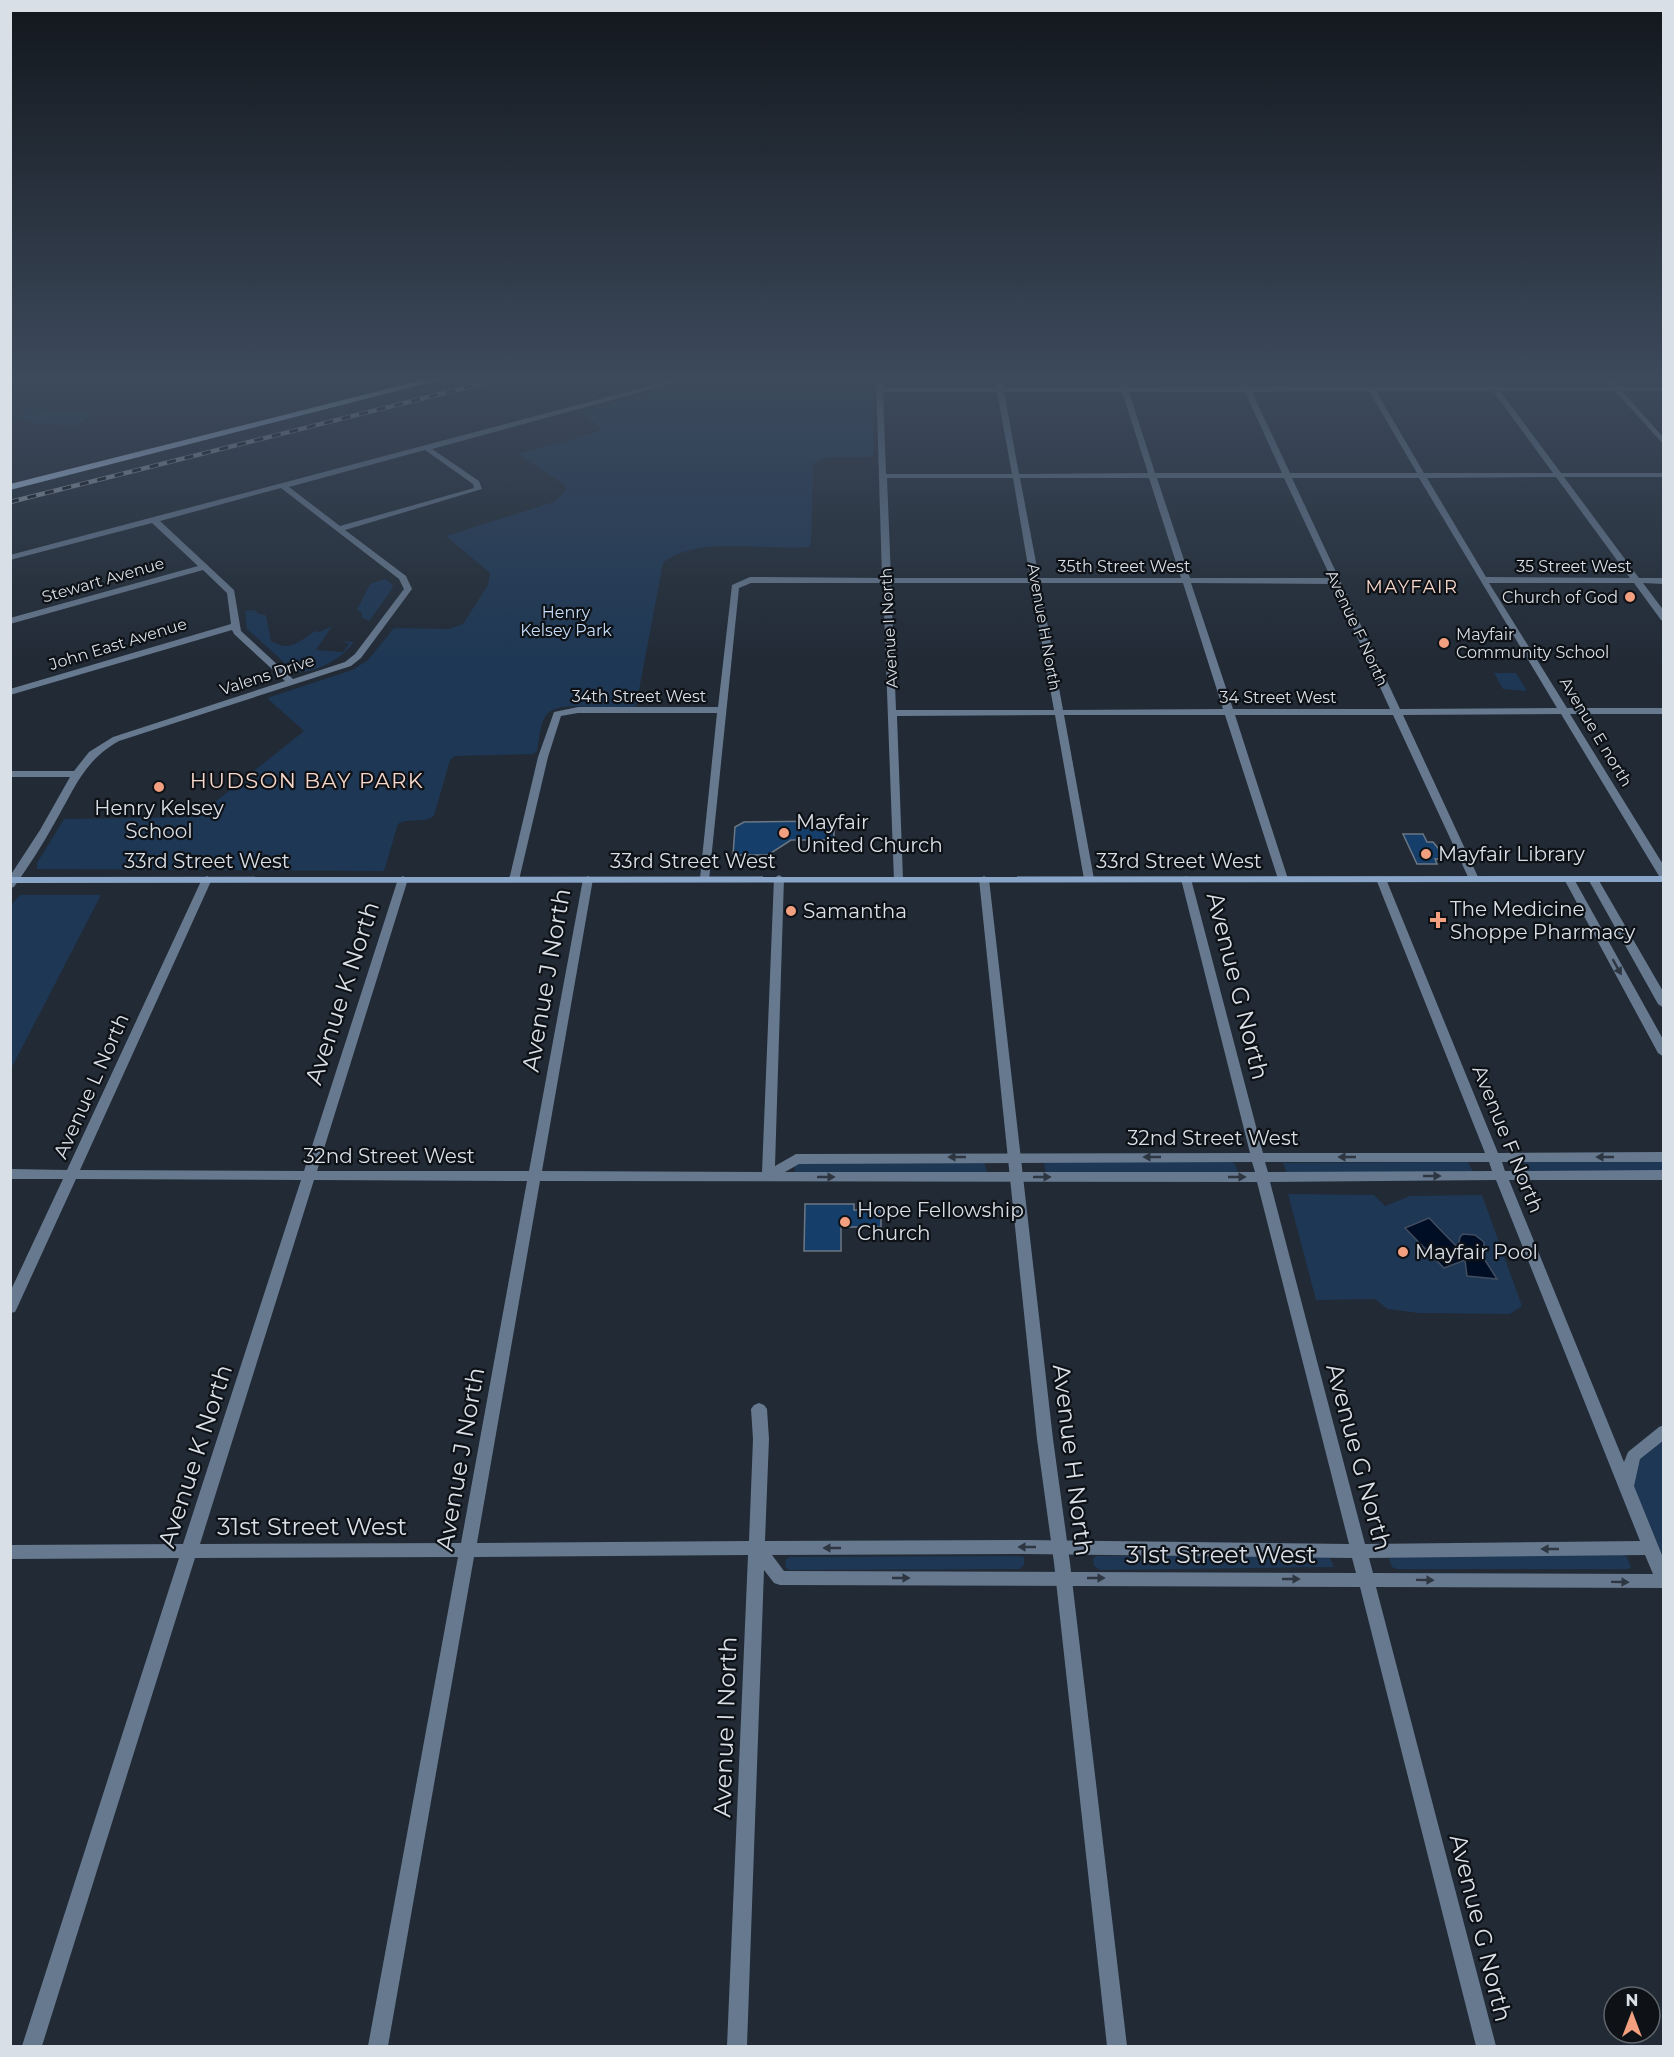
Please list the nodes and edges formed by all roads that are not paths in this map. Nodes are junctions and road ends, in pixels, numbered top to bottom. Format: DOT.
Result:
graph roads {
  1 [pos="49,472"];
  2 [pos="70,472"];
  3 [pos="336,472"];
  4 [pos="460,472"];
  5 [pos="884,472"];
  6 [pos="1015,472"];
  7 [pos="1150,472"];
  8 [pos="1286,472"];
  9 [pos="1420,472"];
  10 [pos="1554,472"];
  11 [pos="1151,475"];
  12 [pos="1287,475"];
  13 [pos="1664,475"];
  14 [pos="884,476"];
  15 [pos="1016,476"];
  16 [pos="1422,476"];
  17 [pos="1557,476"];
  18 [pos="10,482"];
  19 [pos="283,486"];
  20 [pos="10,487"];
  21 [pos="154,520"];
  22 [pos="339,529"];
  23 [pos="10,558"];
  24 [pos="204,567"];
  25 [pos="886,580"];
  26 [pos="1485,580"];
  27 [pos="1635,580"];
  28 [pos="1664,580"];
  29 [pos="1036,581"];
  30 [pos="1185,581"];
  31 [pos="1336,581"];
  32 [pos="1664,618"];
  33 [pos="10,621"];
  34 [pos="235,626"];
  35 [pos="291,682"];
  36 [pos="10,692"];
  37 [pos="722,710"];
  38 [pos="1396,711"];
  39 [pos="1563,711"];
  40 [pos="1664,711"];
  41 [pos="1059,712"];
  42 [pos="1227,712"];
  43 [pos="893,713"];
  44 [pos="10,774"];
  45 [pos="75,774"];
  46 [pos="1664,877"];
  47 [pos="705,878"];
  48 [pos="779,878"];
  49 [pos="207,879"];
  50 [pos="403,879"];
  51 [pos="588,879"];
  52 [pos="898,879"];
  53 [pos="984,879"];
  54 [pos="1089,879"];
  55 [pos="1186,879"];
  56 [pos="1283,879"];
  57 [pos="1381,879"];
  58 [pos="1474,879"];
  59 [pos="1569,879"];
  60 [pos="1593,879"];
  61 [pos="514,880"];
  62 [pos="12,882"];
  63 [pos="1664,1004"];
  64 [pos="1664,1053"];
  65 [pos="1013,1157"];
  66 [pos="1492,1157"];
  67 [pos="1664,1157"];
  68 [pos="1258,1158"];
  69 [pos="10,1174"];
  70 [pos="72,1174"];
  71 [pos="310,1175"];
  72 [pos="1500,1175"];
  73 [pos="1664,1175"];
  74 [pos="536,1176"];
  75 [pos="768,1177"];
  76 [pos="1016,1177"];
  77 [pos="1263,1177"];
  78 [pos="10,1308"];
  79 [pos="759,1410"];
  80 [pos="1664,1431"];
  81 [pos="1626,1487"];
  82 [pos="1060,1547"];
  83 [pos="757,1548"];
  84 [pos="1650,1548"];
  85 [pos="467,1550"];
  86 [pos="1359,1550"];
  87 [pos="190,1551"];
  88 [pos="10,1552"];
  89 [pos="1064,1578"];
  90 [pos="1367,1579"];
  91 [pos="1664,1581"];
  92 [pos="32,2046"];
  93 [pos="378,2046"];
  94 [pos="737,2046"];
  95 [pos="1118,2046"];
  96 [pos="1486,2046"];
  1 -- 18 [label="highway"];
  2 -- 20 [label="highway"];
  3 -- 19 [label="street"];
  4 -- 22 [label="street"];
  5 -- 14 [label="street, Avenue I North"];
  6 -- 15 [label="street, Avenue H North"];
  7 -- 11 [label="street"];
  8 -- 12 [label="street, Avenue F North"];
  9 -- 16 [label="street, Avenue E north"];
  10 -- 17 [label="street"];
  11 -- 12 [label="street"];
  11 -- 15 [label="street"];
  11 -- 30 [label="street"];
  12 -- 16 [label="street"];
  12 -- 31 [label="street, Avenue F North"];
  13 -- 17 [label="street"];
  14 -- 15 [label="street"];
  14 -- 25 [label="street, Avenue I North"];
  15 -- 29 [label="street, Avenue H North"];
  16 -- 17 [label="street"];
  16 -- 26 [label="street, Avenue E north"];
  17 -- 27 [label="street"];
  19 -- 21 [label="street"];
  19 -- 22 [label="street, Valens Drive"];
  21 -- 23 [label="street"];
  21 -- 24 [label="street"];
  22 -- 35 [label="street, Valens Drive"];
  24 -- 33 [label="street, Stewart Avenue"];
  24 -- 34 [label="street"];
  25 -- 29 [label="street, 35th Street West"];
  25 -- 37 [label="street, 35th Street West"];
  25 -- 43 [label="street, Avenue I North"];
  26 -- 27 [label="street, 35 Street West"];
  26 -- 39 [label="street, Avenue E north"];
  27 -- 28 [label="street, 35 Street West"];
  27 -- 32 [label="street"];
  29 -- 30 [label="street, 35th Street West"];
  29 -- 41 [label="street, Avenue H North"];
  30 -- 31 [label="street, 35th Street West"];
  30 -- 42 [label="street"];
  31 -- 38 [label="street, Avenue F North"];
  34 -- 35 [label="street"];
  34 -- 36 [label="street, John East Avenue"];
  35 -- 45 [label="street, Valens Drive"];
  37 -- 47 [label="street"];
  37 -- 61 [label="street, 34th Street West"];
  38 -- 39 [label="street, 34 Street West"];
  38 -- 42 [label="street, 34 Street West"];
  38 -- 58 [label="street, Avenue F North"];
  39 -- 40 [label="street, 34 Street West"];
  39 -- 46 [label="street, Avenue E north"];
  41 -- 42 [label="street, 34 Street West"];
  41 -- 43 [label="street, 34 Street West"];
  41 -- 54 [label="street, Avenue H North"];
  42 -- 56 [label="street"];
  43 -- 52 [label="street, Avenue I North"];
  44 -- 45 [label="street"];
  45 -- 62 [label="street, Valens Drive"];
  46 -- 60 [label="main road, 33rd Street West"];
  47 -- 48 [label="main road, 33rd Street West"];
  47 -- 51 [label="main road, 33rd Street West"];
  48 -- 52 [label="main road, 33rd Street West"];
  48 -- 75 [label="street"];
  49 -- 50 [label="main road, 33rd Street West"];
  49 -- 62 [label="main road, 33rd Street West"];
  49 -- 70 [label="street, Avenue L North"];
  50 -- 61 [label="main road, 33rd Street West"];
  50 -- 71 [label="street, Avenue K North"];
  51 -- 61 [label="main road, 33rd Street West"];
  51 -- 74 [label="street, Avenue J North"];
  52 -- 53 [label="main road, 33rd Street West"];
  53 -- 54 [label="main road, 33rd Street West"];
  53 -- 65 [label="street, Avenue H North"];
  54 -- 55 [label="main road, 33rd Street West"];
  55 -- 56 [label="main road, 33rd Street West"];
  55 -- 68 [label="street, Avenue G North"];
  56 -- 57 [label="main road, 33rd Street West"];
  57 -- 58 [label="main road, 33rd Street West"];
  57 -- 66 [label="street, Avenue F North"];
  58 -- 59 [label="main road, 33rd Street West"];
  59 -- 60 [label="main road, 33rd Street West"];
  59 -- 64 [label="street, one-way"];
  60 -- 63 [label="street"];
  68 -- 65 [label="street, 32nd Street West, one-way"];
  65 -- 75 [label="street, 32nd Street West, one-way"];
  65 -- 76 [label="street, Avenue H North"];
  67 -- 66 [label="street, 32nd Street West, one-way"];
  66 -- 68 [label="street, 32nd Street West, one-way"];
  66 -- 72 [label="street, Avenue F North"];
  68 -- 77 [label="street, Avenue G North"];
  69 -- 70 [label="street, 32nd Street West"];
  70 -- 71 [label="street, 32nd Street West"];
  70 -- 78 [label="street, Avenue L North"];
  71 -- 74 [label="street, 32nd Street West"];
  71 -- 87 [label="street, Avenue K North"];
  72 -- 73 [label="street, 32nd Street West"];
  77 -- 72 [label="street, 32nd Street West, one-way"];
  72 -- 81 [label="street, Avenue F North"];
  74 -- 75 [label="street, 32nd Street West"];
  74 -- 85 [label="street, Avenue J North"];
  75 -- 76 [label="street, 32nd Street West, one-way"];
  76 -- 77 [label="street, 32nd Street West, one-way"];
  76 -- 82 [label="street, Avenue H North"];
  77 -- 86 [label="street, Avenue G North"];
  79 -- 83 [label="street, Avenue I North"];
  80 -- 81 [label="street"];
  81 -- 84 [label="street, Avenue F North"];
  82 -- 83 [label="street, 31st Street West, one-way"];
  82 -- 86 [label="street, 31st Street West"];
  82 -- 89 [label="street, Avenue H North"];
  83 -- 85 [label="street, 31st Street West"];
  83 -- 89 [label="street, 31st Street West, one-way"];
  83 -- 94 [label="street, Avenue I North"];
  84 -- 86 [label="street, 31st Street West, one-way"];
  84 -- 91 [label="street, Avenue F North"];
  85 -- 87 [label="street, 31st Street West"];
  85 -- 93 [label="street, Avenue J North"];
  86 -- 90 [label="street, Avenue G North"];
  87 -- 88 [label="street, 31st Street West"];
  87 -- 92 [label="street, Avenue K North"];
  89 -- 90 [label="street, 31st Street West, one-way"];
  89 -- 95 [label="street, Avenue H North"];
  90 -- 91 [label="street, 31st Street West, one-way"];
  90 -- 96 [label="street, Avenue G North"];
}
